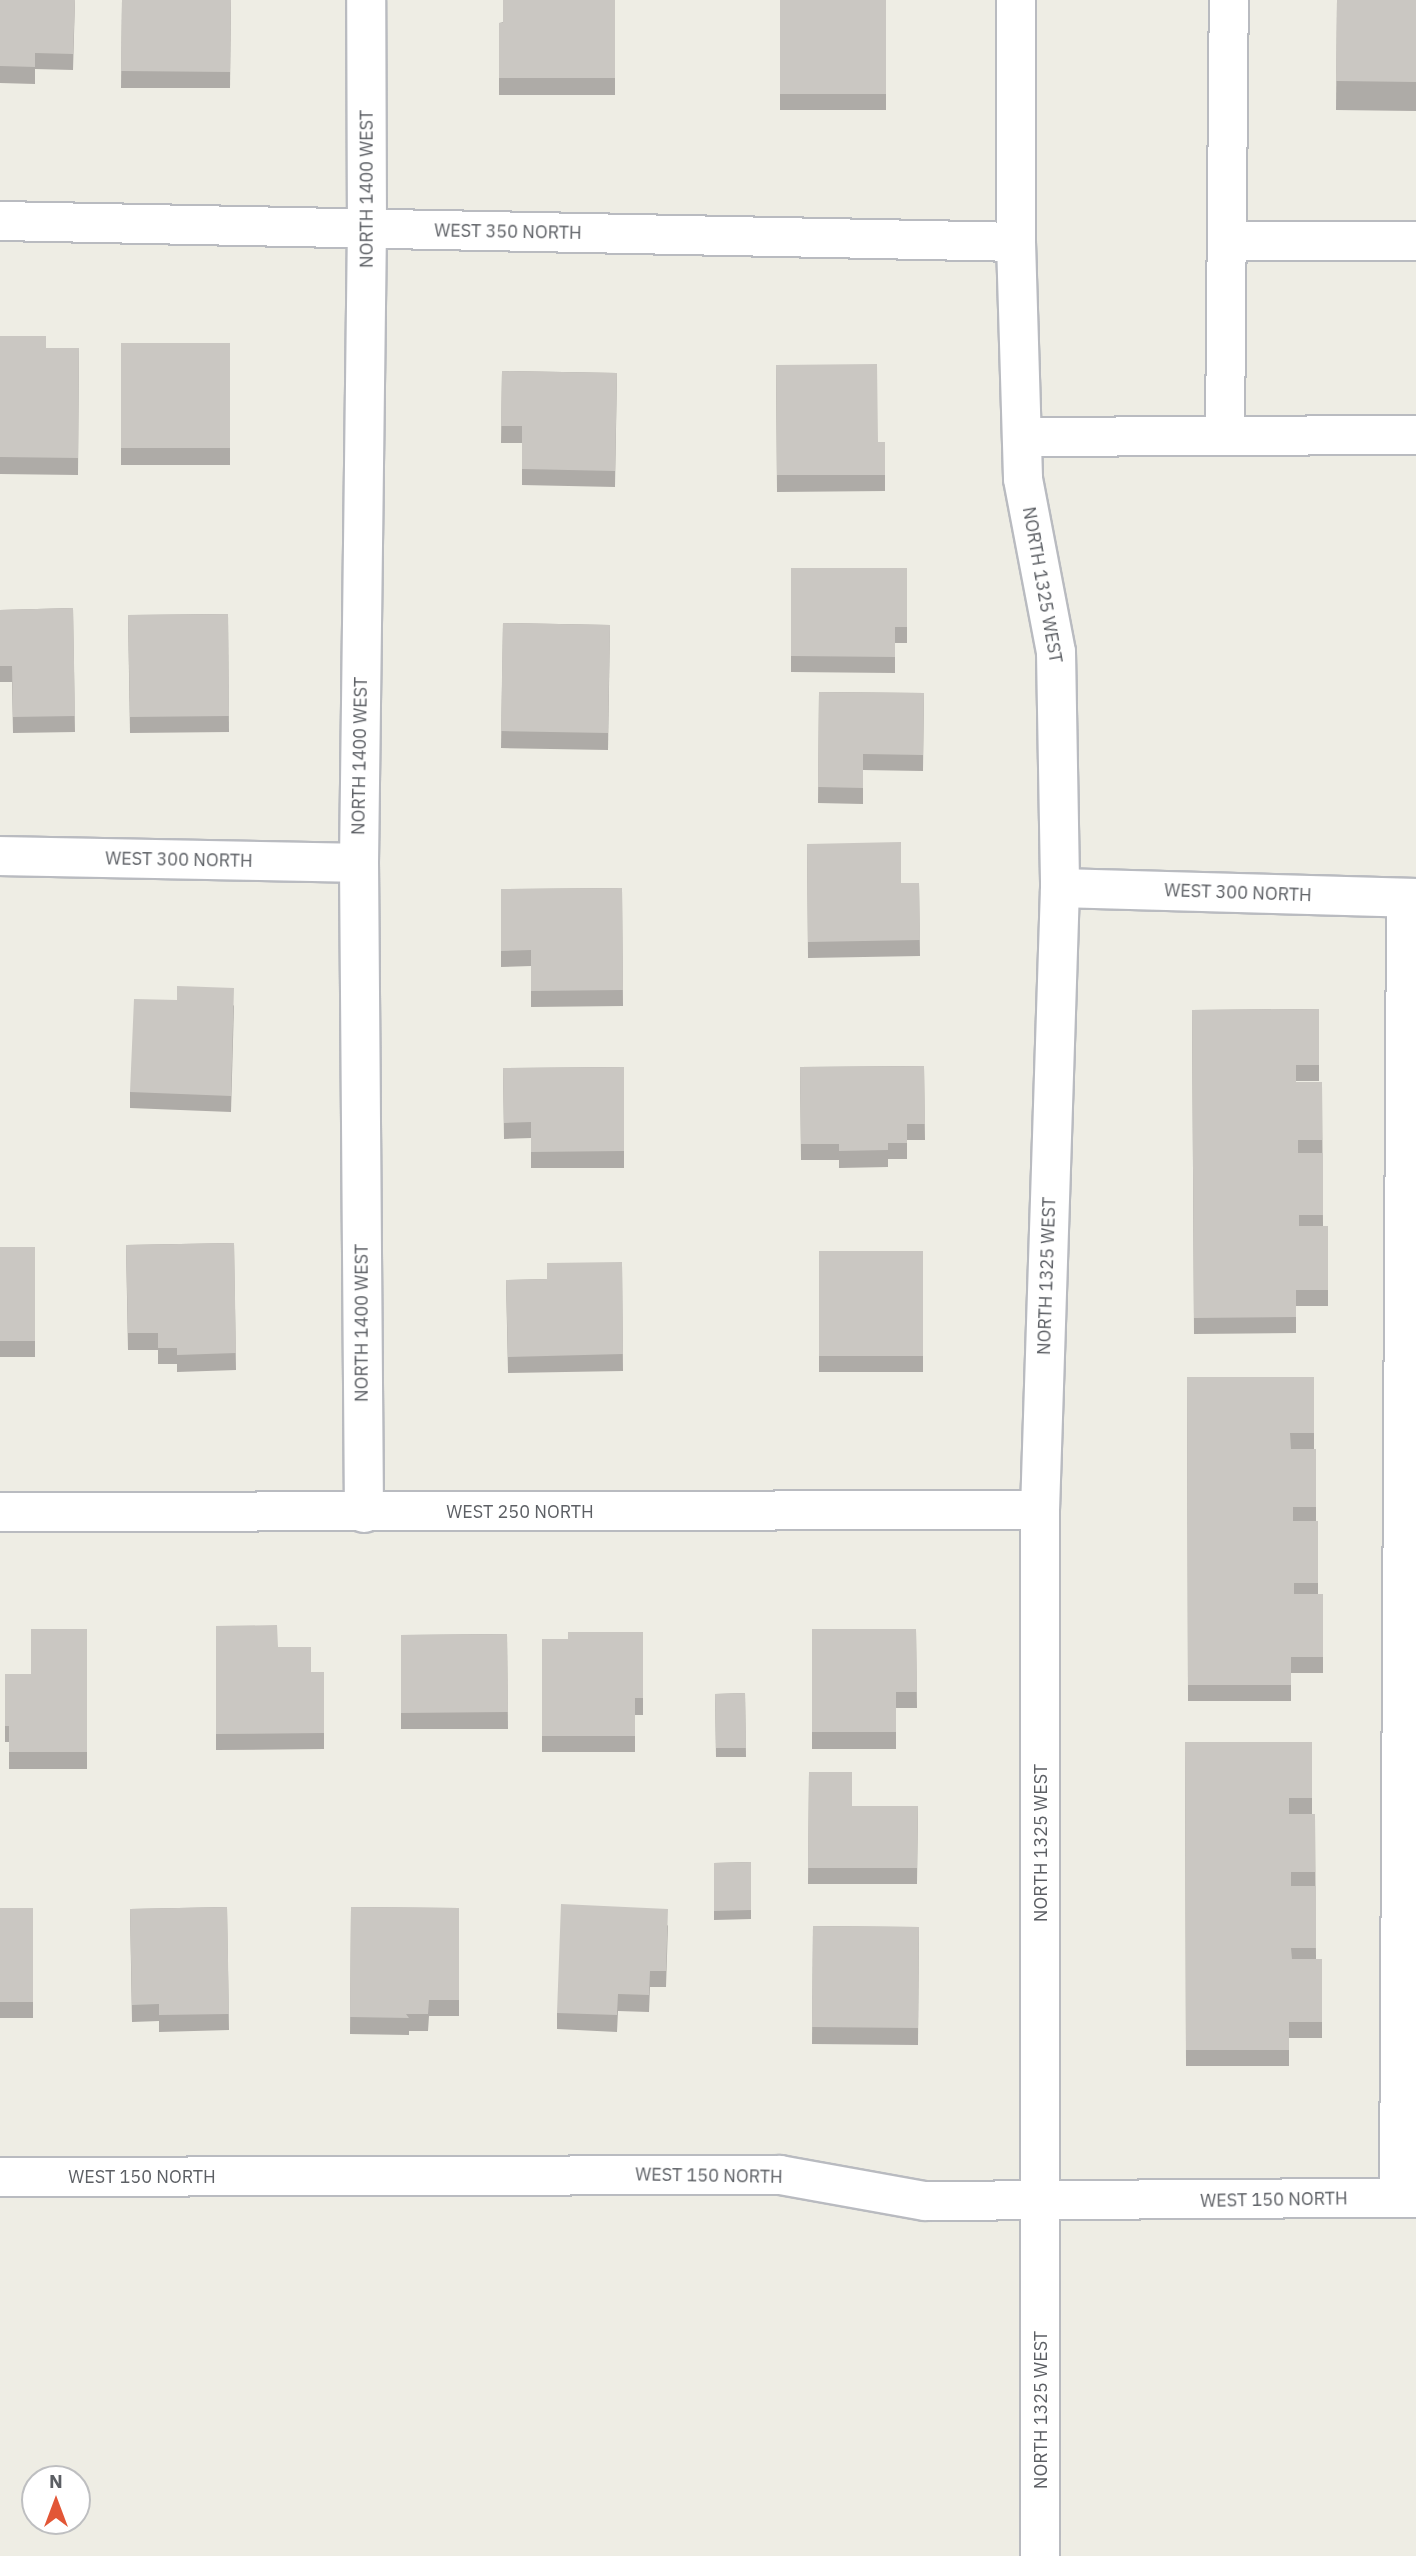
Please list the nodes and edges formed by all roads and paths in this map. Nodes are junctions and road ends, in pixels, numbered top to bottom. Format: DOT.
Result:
graph roads {
  1 [pos="366,0"];
  2 [pos="1016,0"];
  3 [pos="1229,0"];
  4 [pos="0,221"];
  5 [pos="367,230"];
  6 [pos="1228,241"];
  7 [pos="1416,241"];
  8 [pos="1016,242"];
  9 [pos="1225,435"];
  10 [pos="1416,435"];
  11 [pos="1022,437"];
  12 [pos="0,856"];
  13 [pos="359,863"];
  14 [pos="1059,888"];
  15 [pos="1411,898"];
  16 [pos="1040,1510"];
  17 [pos="0,1512"];
  18 [pos="364,1513"];
  19 [pos="0,2177"];
  20 [pos="1408,2198"];
  21 [pos="1042,2202"];
  22 [pos="1040,2556"];
  1 -- 5 [label="street, NORTH 1400 WEST"];
  2 -- 8 [label="street, NORTH 1325 WEST"];
  3 -- 6 [label="street"];
  4 -- 5 [label="street, WEST 350 NORTH"];
  5 -- 8 [label="street, WEST 350 NORTH"];
  5 -- 13 [label="street, NORTH 1400 WEST"];
  6 -- 7 [label="street"];
  6 -- 9 [label="street"];
  8 -- 11 [label="street, NORTH 1325 WEST"];
  9 -- 10 [label="street"];
  9 -- 11 [label="street"];
  11 -- 14 [label="street, NORTH 1325 WEST"];
  12 -- 13 [label="street, WEST 300 NORTH"];
  13 -- 18 [label="street, NORTH 1400 WEST"];
  14 -- 15 [label="street, WEST 300 NORTH"];
  14 -- 16 [label="street, NORTH 1325 WEST"];
  15 -- 20 [label="street"];
  16 -- 18 [label="street, WEST 250 NORTH"];
  16 -- 21 [label="street, NORTH 1325 WEST"];
  17 -- 18 [label="street, WEST 250 NORTH"];
  19 -- 21 [label="street, WEST 150 NORTH"];
  20 -- 21 [label="street, WEST 150 NORTH"];
  21 -- 22 [label="street, NORTH 1325 WEST"];
}
